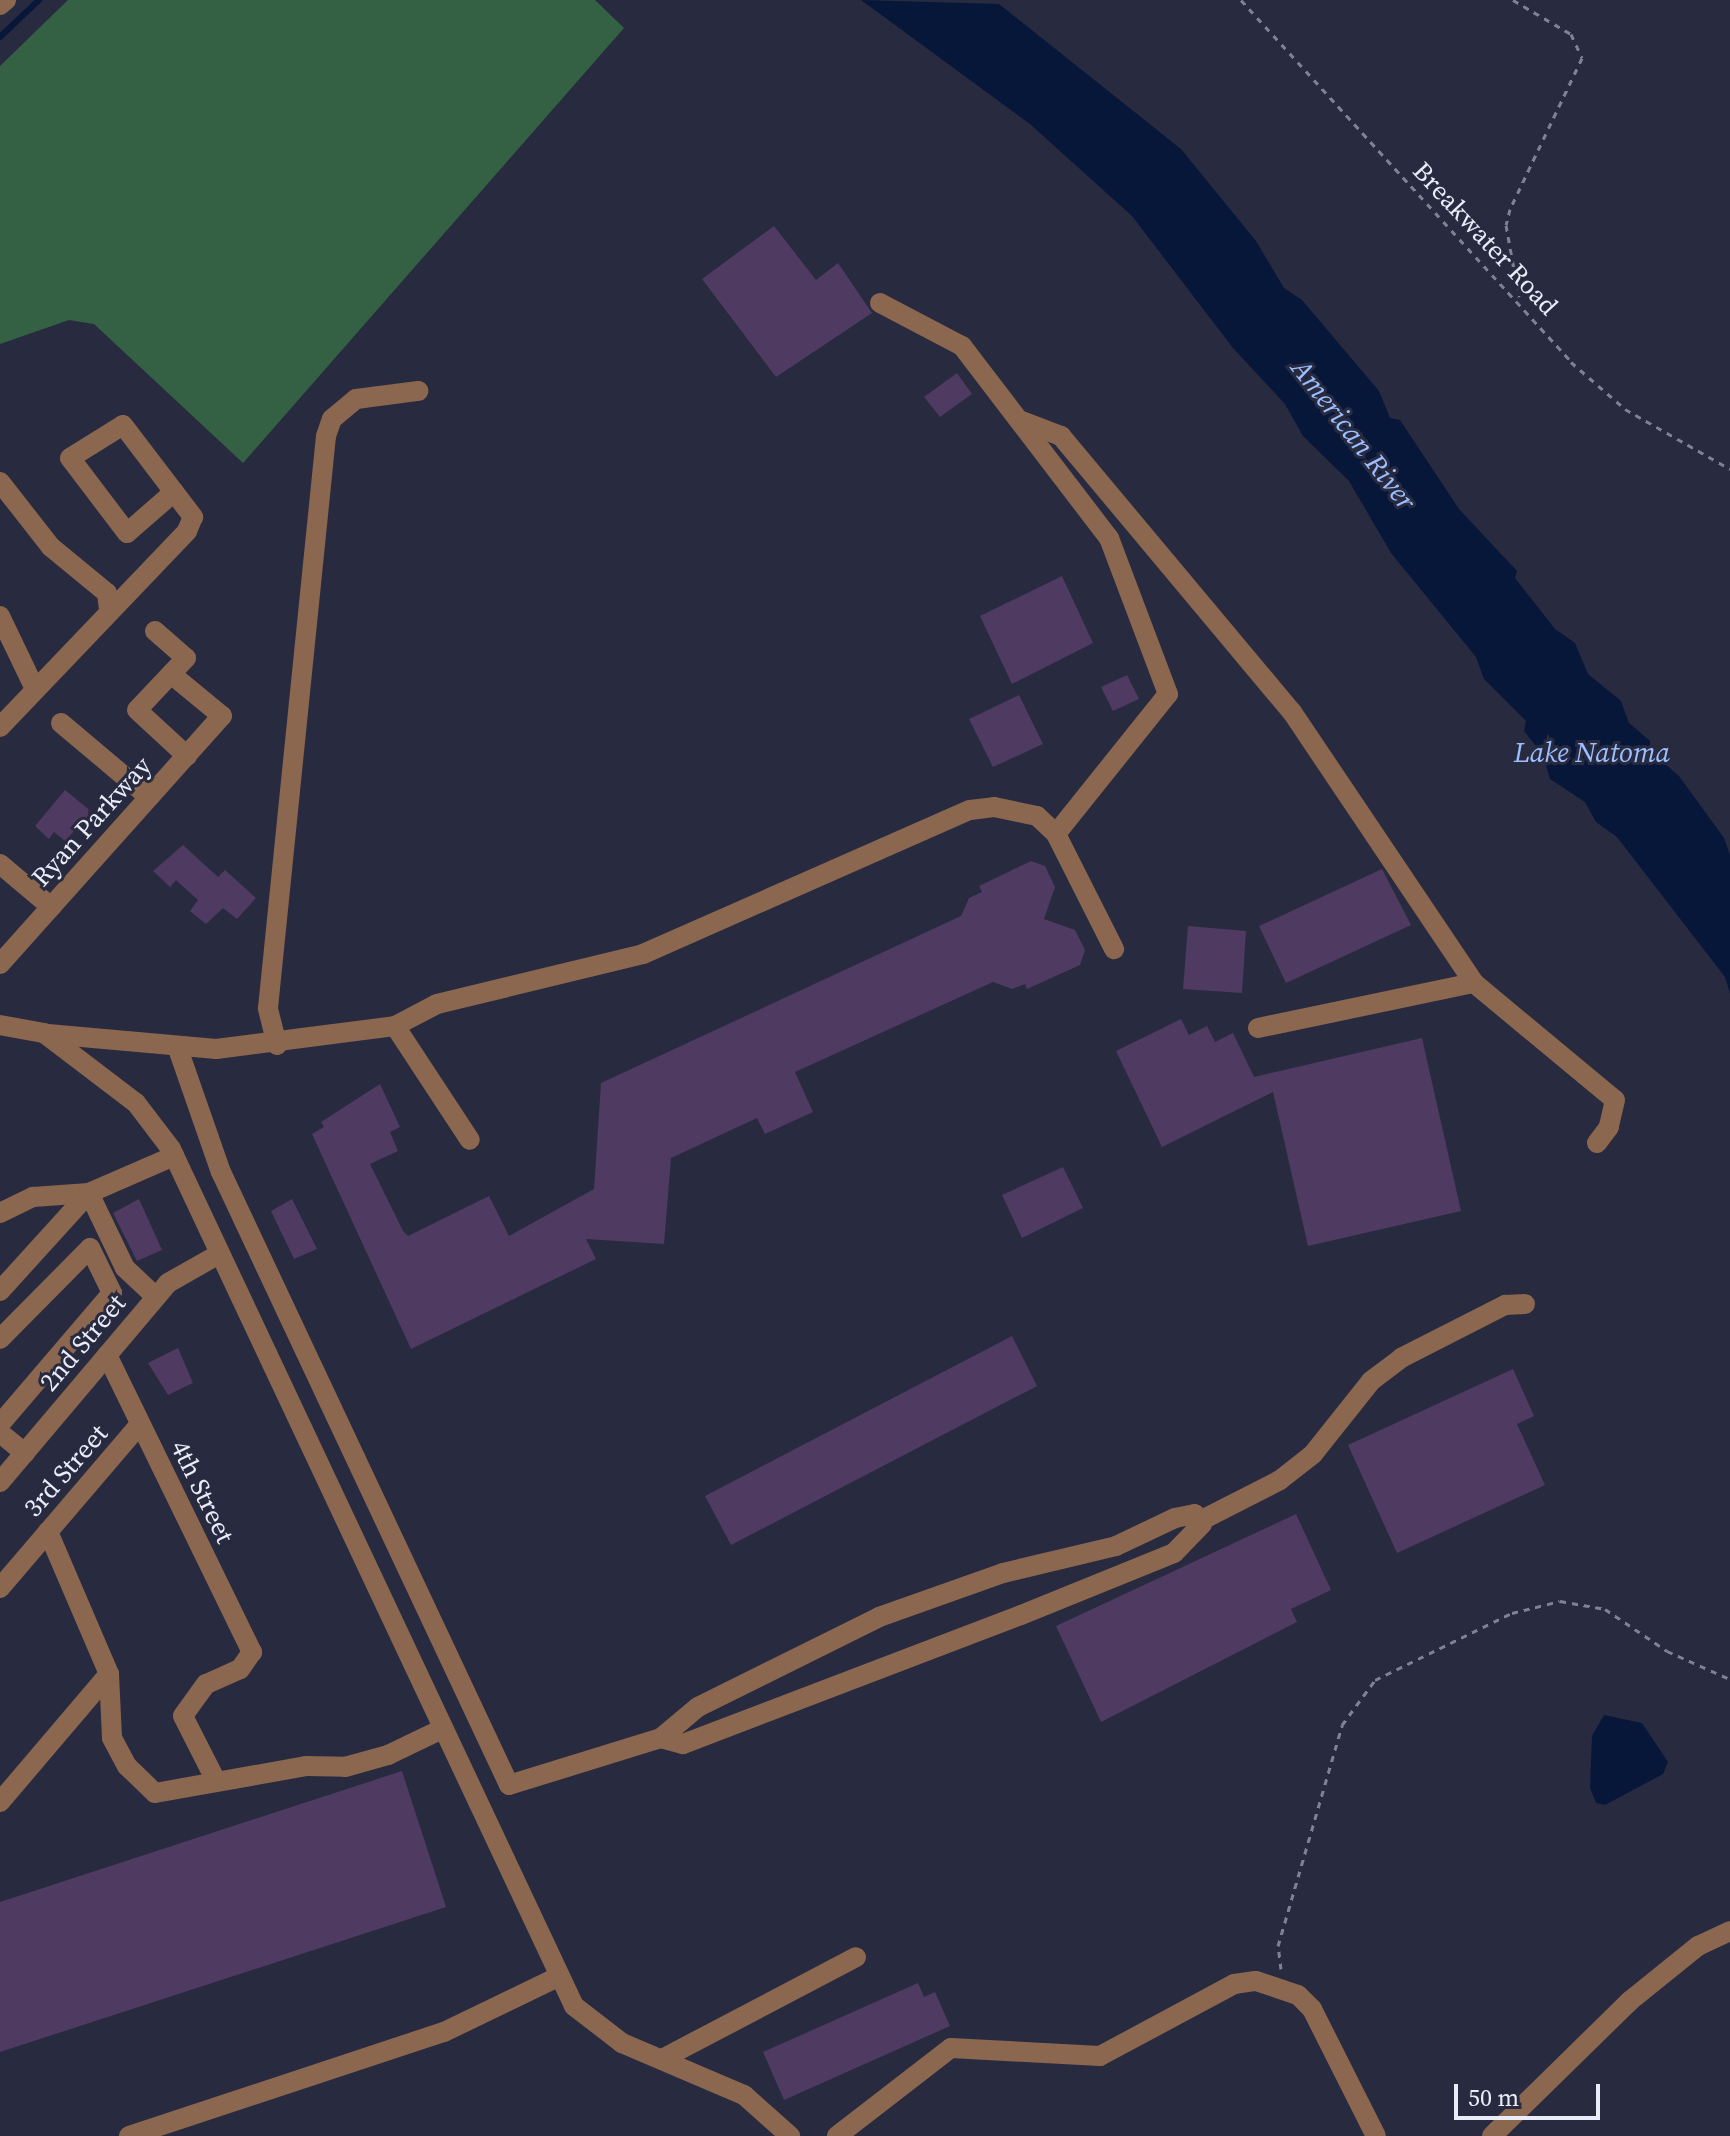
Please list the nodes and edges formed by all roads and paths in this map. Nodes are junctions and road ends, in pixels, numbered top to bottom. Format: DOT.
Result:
graph roads {
  1 [pos="6,0"];
  2 [pos="1241,0"];
  3 [pos="1513,0"];
  4 [pos="0,5"];
  5 [pos="1519,299"];
  6 [pos="880,303"];
  7 [pos="418,391"];
  8 [pos="1022,421"];
  9 [pos="1730,469"];
  10 [pos="0,482"];
  11 [pos="174,492"];
  12 [pos="109,609"];
  13 [pos="0,616"];
  14 [pos="155,631"];
  15 [pos="171,674"];
  16 [pos="35,689"];
  17 [pos="61,723"];
  18 [pos="0,727"];
  19 [pos="187,756"];
  20 [pos="149,797"];
  21 [pos="1056,834"];
  22 [pos="0,864"];
  23 [pos="51,907"];
  24 [pos="1114,949"];
  25 [pos="0,964"];
  26 [pos="1474,983"];
  27 [pos="0,1025"];
  28 [pos="395,1026"];
  29 [pos="1258,1028"];
  30 [pos="44,1033"];
  31 [pos="277,1045"];
  32 [pos="177,1046"];
  33 [pos="470,1140"];
  34 [pos="1597,1143"];
  35 [pos="174,1156"];
  36 [pos="89,1193"];
  37 [pos="0,1213"];
  38 [pos="219,1254"];
  39 [pos="0,1291"];
  40 [pos="156,1297"];
  41 [pos="1525,1304"];
  42 [pos="0,1339"];
  43 [pos="107,1355"];
  44 [pos="0,1424"];
  45 [pos="140,1424"];
  46 [pos="0,1433"];
  47 [pos="25,1453"];
  48 [pos="0,1482"];
  49 [pos="1200,1521"];
  50 [pos="48,1532"];
  51 [pos="0,1588"];
  52 [pos="109,1674"];
  53 [pos="1730,1679"];
  54 [pos="442,1729"];
  55 [pos="661,1738"];
  56 [pos="215,1779"];
  57 [pos="0,1802"];
  58 [pos="1730,1931"];
  59 [pos="856,1957"];
  60 [pos="558,1977"];
  61 [pos="1287,1989"];
  62 [pos="662,2059"];
  63 [pos="129,2136"];
  64 [pos="790,2136"];
  65 [pos="837,2136"];
  66 [pos="1376,2136"];
  67 [pos="1492,2136"];
  1 -- 4 [label="street"];
  2 -- 5 [label="path, Breakwater Road"];
  3 -- 5 [label="path"];
  5 -- 9 [label="path, Breakwater Road"];
  6 -- 8 [label="street"];
  7 -- 31 [label="street"];
  8 -- 21 [label="street"];
  8 -- 26 [label="street"];
  10 -- 12 [label="street"];
  11 -- 11 [label="street"];
  11 -- 12 [label="street"];
  12 -- 16 [label="street"];
  13 -- 16 [label="street"];
  14 -- 15 [label="street"];
  15 -- 19 [label="street"];
  15 -- 19 [label="street, Ryan Parkway"];
  16 -- 18 [label="street"];
  17 -- 20 [label="street"];
  19 -- 20 [label="street, Ryan Parkway"];
  20 -- 23 [label="street, Ryan Parkway"];
  21 -- 24 [label="street"];
  21 -- 28 [label="street"];
  22 -- 23 [label="street"];
  23 -- 25 [label="street, Ryan Parkway"];
  26 -- 29 [label="street"];
  26 -- 34 [label="street"];
  27 -- 30 [label="street"];
  28 -- 31 [label="street"];
  28 -- 33 [label="street"];
  30 -- 32 [label="street"];
  30 -- 35 [label="street"];
  31 -- 32 [label="street"];
  32 -- 55 [label="street"];
  35 -- 36 [label="street"];
  35 -- 38 [label="street"];
  36 -- 37 [label="street"];
  36 -- 39 [label="street"];
  36 -- 40 [label="street"];
  38 -- 40 [label="street, 2nd Street"];
  38 -- 54 [label="street"];
  40 -- 43 [label="street, 2nd Street"];
  41 -- 49 [label="street"];
  42 -- 44 [label="street"];
  43 -- 45 [label="street, 4th Street"];
  43 -- 47 [label="street, 2nd Street"];
  45 -- 50 [label="street, 3rd Street"];
  45 -- 56 [label="street, 4th Street"];
  46 -- 47 [label="street"];
  47 -- 48 [label="street, 2nd Street"];
  49 -- 55 [label="street"];
  49 -- 55 [label="street"];
  50 -- 51 [label="street, 3rd Street"];
  50 -- 52 [label="street"];
  52 -- 56 [label="street"];
  52 -- 57 [label="street"];
  53 -- 61 [label="path"];
  54 -- 56 [label="street"];
  54 -- 60 [label="street"];
  58 -- 67 [label="street"];
  59 -- 62 [label="street"];
  60 -- 62 [label="street"];
  60 -- 63 [label="street"];
  61 -- 65 [label="street"];
  61 -- 66 [label="street"];
  62 -- 64 [label="street"];
}
